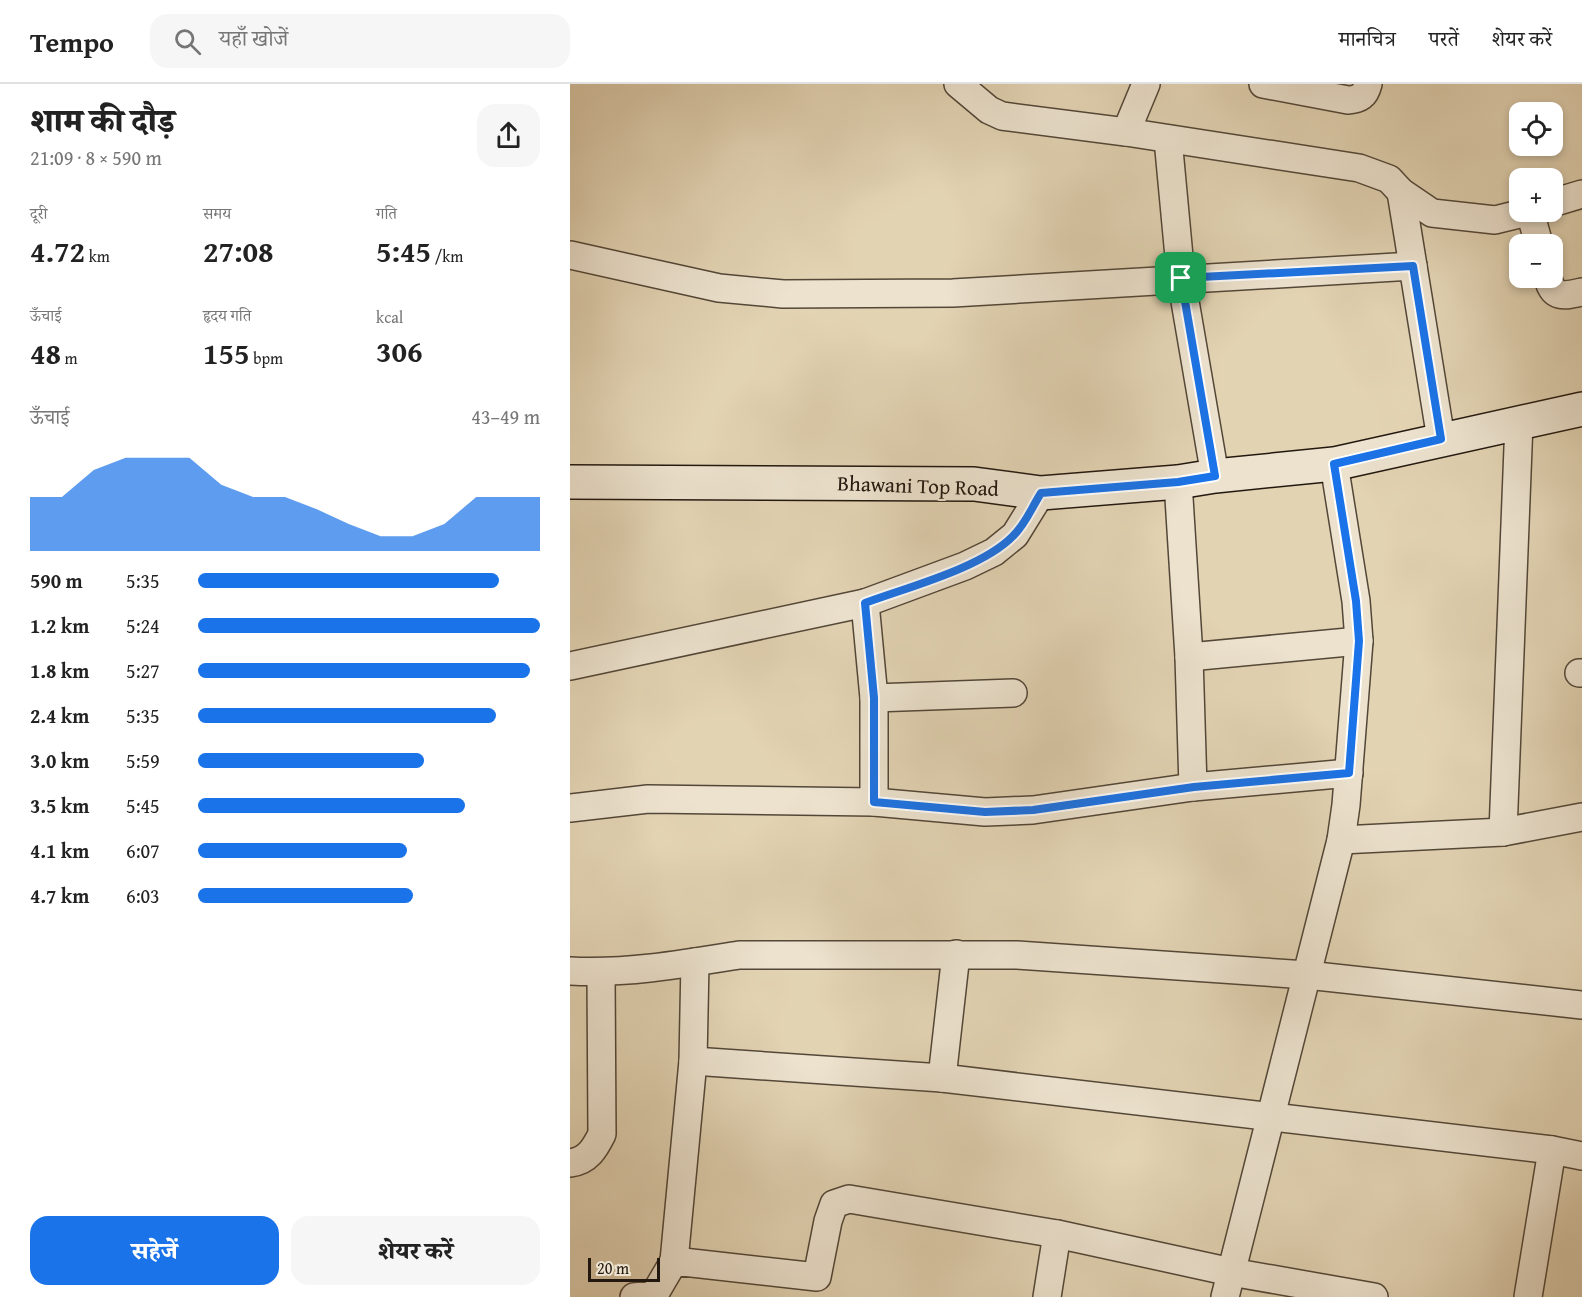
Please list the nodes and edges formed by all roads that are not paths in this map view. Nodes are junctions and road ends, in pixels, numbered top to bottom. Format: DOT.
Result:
graph roads {
  1 [pos="959,84"];
  2 [pos="1146,84"];
  3 [pos="1263,84"];
  4 [pos="1368,84"];
  5 [pos="1126,132"];
  6 [pos="1168,139"];
  7 [pos="1401,192"];
  8 [pos="1582,194"];
  9 [pos="1563,200"];
  10 [pos="1509,217"];
  11 [pos="570,255"];
  12 [pos="1413,266"];
  13 [pos="1181,278"];
  14 [pos="1552,288"];
  15 [pos="1582,292"];
  16 [pos="1582,408"];
  17 [pos="1519,422"];
  18 [pos="1441,439"];
  19 [pos="1334,464"];
  20 [pos="1215,476"];
  21 [pos="570,482"];
  22 [pos="1178,482"];
  23 [pos="1041,493"];
  24 [pos="865,603"];
  25 [pos="1359,641"];
  26 [pos="1189,657"];
  27 [pos="570,666"];
  28 [pos="1013,693"];
  29 [pos="874,698"];
  30 [pos="1349,773"];
  31 [pos="1194,787"];
  32 [pos="874,802"];
  33 [pos="570,808"];
  34 [pos="1582,817"];
  35 [pos="1503,832"];
  36 [pos="1341,840"];
  37 [pos="956,954"];
  38 [pos="695,962"];
  39 [pos="570,971"];
  40 [pos="601,973"];
  41 [pos="1307,975"];
  42 [pos="1582,1005"];
  43 [pos="693,1061"];
  44 [pos="942,1078"];
  45 [pos="1272,1117"];
  46 [pos="1552,1150"];
  47 [pos="1582,1156"];
  48 [pos="570,1163"];
  49 [pos="1057,1234"];
  50 [pos="674,1261"];
  51 [pos="1228,1285"];
  52 [pos="816,1287"];
  53 [pos="648,1296"];
  54 [pos="1047,1297"];
  55 [pos="1374,1297"];
  56 [pos="1528,1297"];
  1 -- 5 [label="street"];
  2 -- 5 [label="street"];
  3 -- 4 [label="street"];
  5 -- 6 [label="street"];
  6 -- 7 [label="street"];
  6 -- 13 [label="street"];
  7 -- 10 [label="street"];
  7 -- 12 [label="street"];
  8 -- 9 [label="street"];
  11 -- 13 [label="street"];
  12 -- 13 [label="street"];
  12 -- 18 [label="street"];
  13 -- 20 [label="street"];
  14 -- 15 [label="street"];
  16 -- 17 [label="street, Bhawani Top Road"];
  17 -- 18 [label="street, Bhawani Top Road"];
  17 -- 35 [label="street"];
  18 -- 19 [label="street, Bhawani Top Road"];
  19 -- 20 [label="street, Bhawani Top Road"];
  19 -- 25 [label="street"];
  20 -- 22 [label="street, Bhawani Top Road"];
  21 -- 23 [label="street, Bhawani Top Road"];
  22 -- 23 [label="street, Bhawani Top Road"];
  22 -- 26 [label="street"];
  23 -- 24 [label="street"];
  24 -- 27 [label="street"];
  24 -- 29 [label="street"];
  25 -- 26 [label="street"];
  25 -- 30 [label="street"];
  26 -- 31 [label="street"];
  28 -- 29 [label="street"];
  29 -- 32 [label="street"];
  30 -- 31 [label="street"];
  30 -- 36 [label="street"];
  31 -- 32 [label="street"];
  32 -- 33 [label="street"];
  34 -- 35 [label="street"];
  35 -- 36 [label="street"];
  36 -- 41 [label="street"];
  37 -- 38 [label="street"];
  37 -- 41 [label="street"];
  37 -- 44 [label="street"];
  38 -- 40 [label="street"];
  38 -- 43 [label="street"];
  39 -- 40 [label="street"];
  40 -- 48 [label="street"];
  41 -- 42 [label="street"];
  41 -- 45 [label="street"];
  43 -- 44 [label="street"];
  43 -- 50 [label="street"];
  44 -- 45 [label="street"];
  45 -- 46 [label="street"];
  45 -- 51 [label="street"];
  46 -- 47 [label="street"];
  46 -- 56 [label="street"];
  49 -- 51 [label="street"];
  49 -- 52 [label="street"];
  49 -- 54 [label="street"];
  50 -- 52 [label="street"];
  50 -- 53 [label="street"];
  51 -- 55 [label="street"];
}
